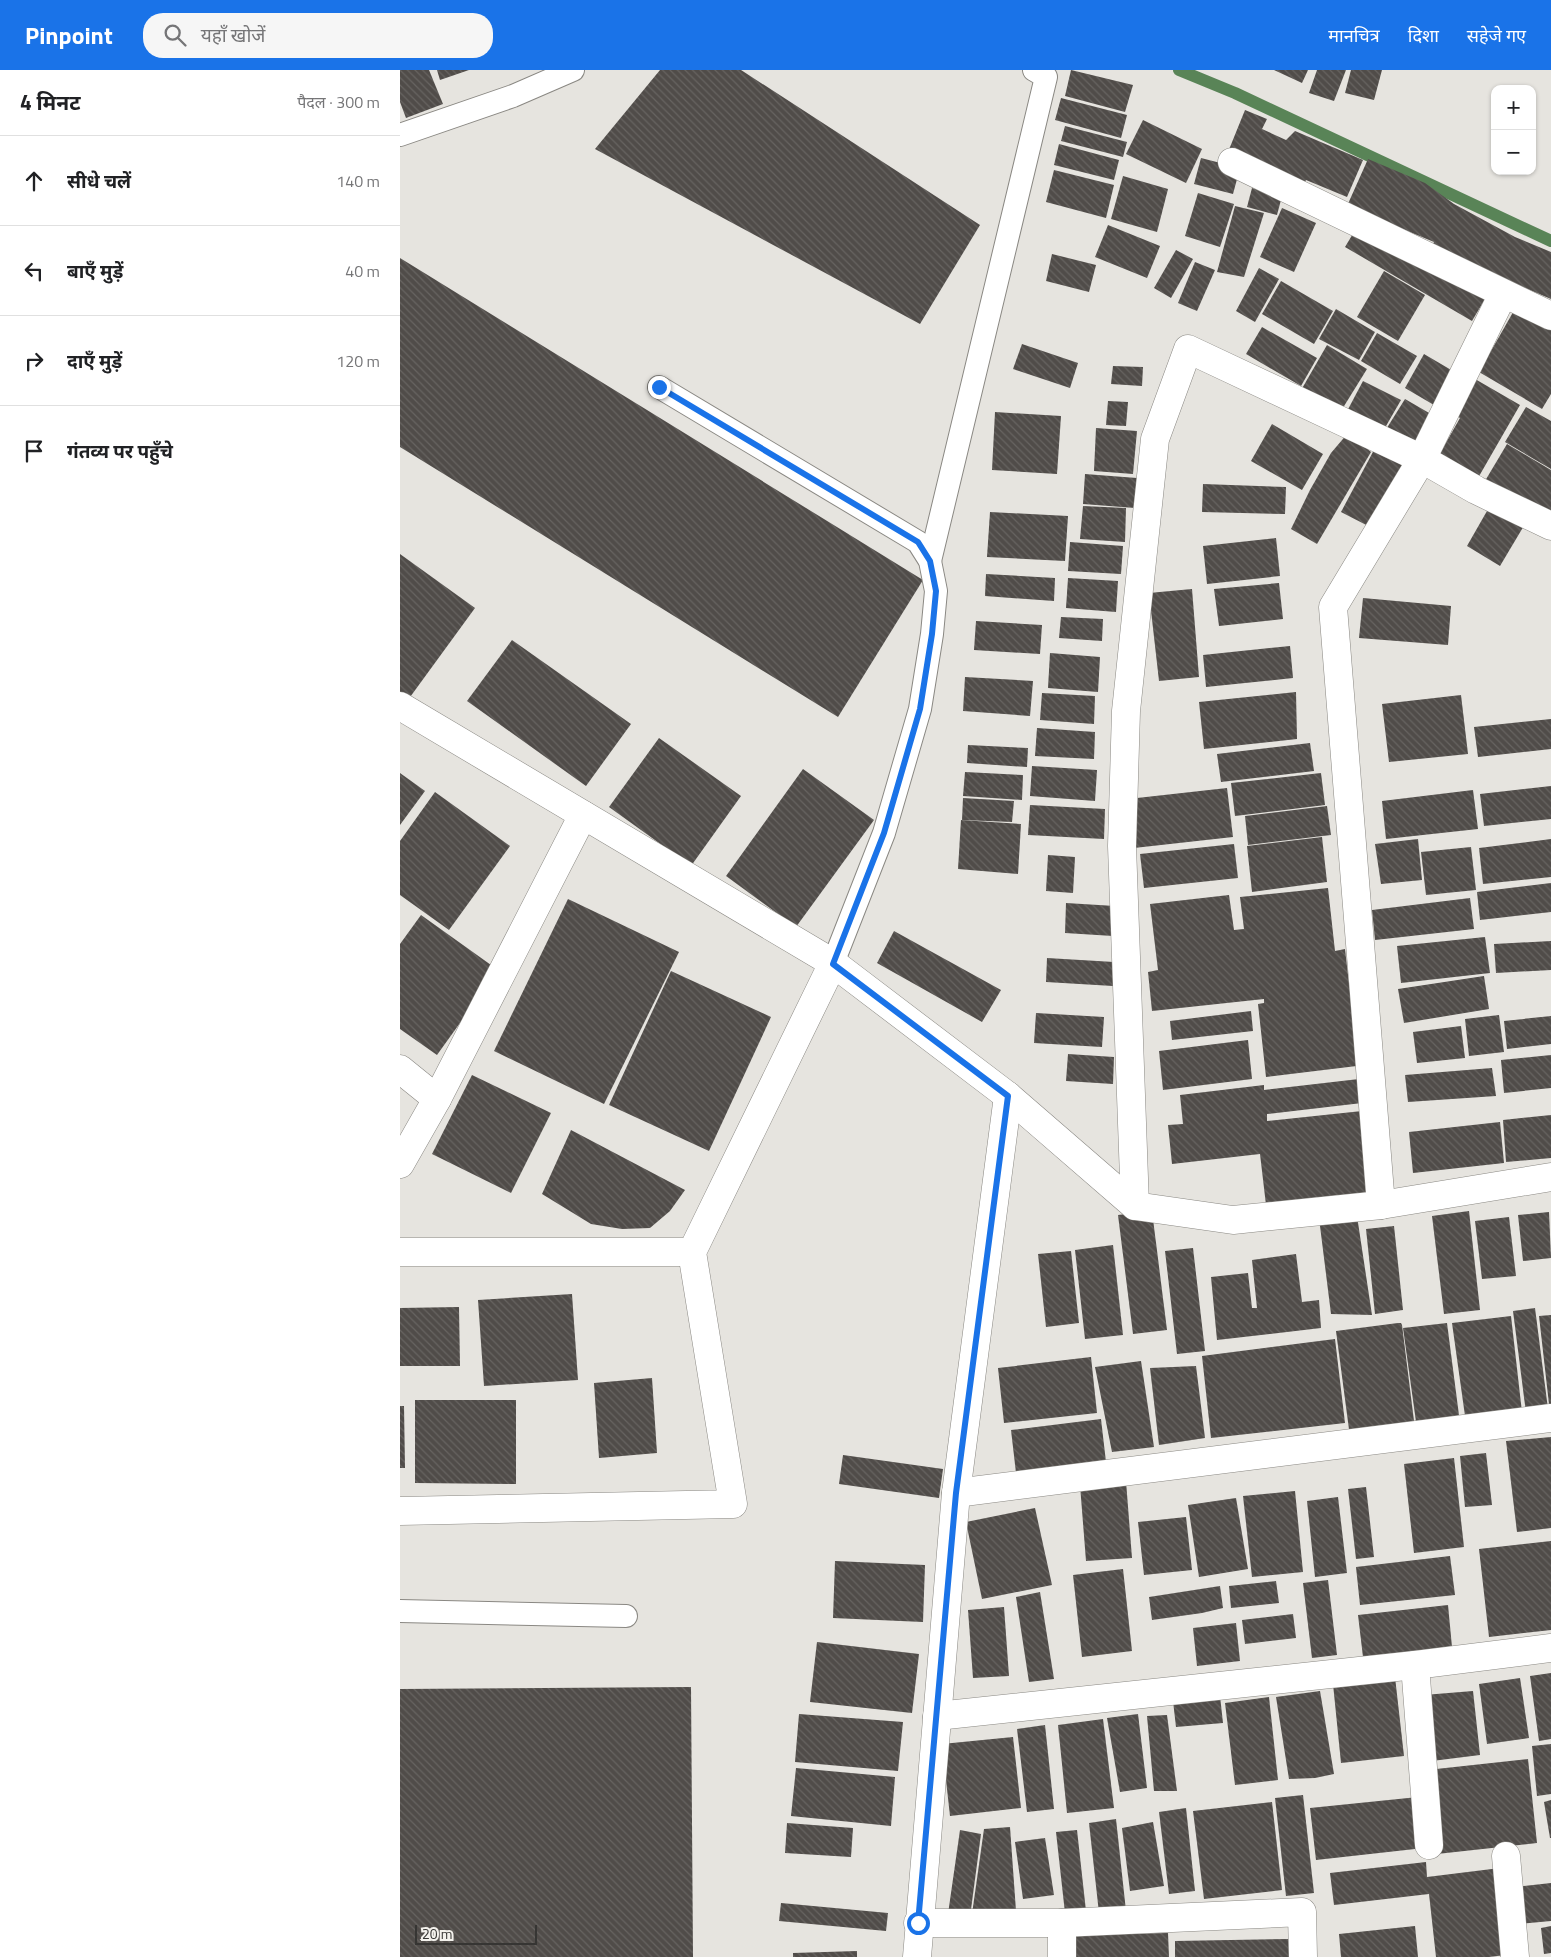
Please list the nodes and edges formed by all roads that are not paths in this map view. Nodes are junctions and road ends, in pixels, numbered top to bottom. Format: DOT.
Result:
graph roads {
  1 [pos="573,70"];
  2 [pos="1034,70"];
  3 [pos="400,135"];
  4 [pos="1232,162"];
  5 [pos="1503,294"];
  6 [pos="1551,316"];
  7 [pos="659,387"];
  8 [pos="1422,459"];
  9 [pos="1551,526"];
  10 [pos="930,561"];
  11 [pos="400,706"];
  12 [pos="583,815"];
  13 [pos="833,964"];
  14 [pos="400,1069"];
  15 [pos="1008,1096"];
  16 [pos="437,1099"];
  17 [pos="400,1164"];
  18 [pos="1551,1177"];
  19 [pos="1380,1205"];
  20 [pos="1135,1206"];
  21 [pos="400,1252"];
  22 [pos="692,1252"];
  23 [pos="1551,1418"];
  24 [pos="956,1493"];
  25 [pos="400,1511"];
  26 [pos="400,1611"];
  27 [pos="626,1616"];
  28 [pos="1551,1648"];
  29 [pos="1415,1665"];
  30 [pos="938,1716"];
  31 [pos="1429,1845"];
  32 [pos="1506,1856"];
  33 [pos="918,1923"];
  34 [pos="1062,1923"];
  35 [pos="917,1957"];
  36 [pos="1062,1957"];
  37 [pos="1303,1957"];
  38 [pos="1516,1957"];
  1 -- 3 [label="lane"];
  2 -- 10 [label="lane"];
  4 -- 5 [label="street"];
  5 -- 6 [label="street"];
  5 -- 8 [label="street"];
  7 -- 10 [label="lane"];
  8 -- 9 [label="street"];
  8 -- 19 [label="street"];
  8 -- 20 [label="street"];
  10 -- 13 [label="lane"];
  11 -- 12 [label="street"];
  12 -- 13 [label="street"];
  12 -- 16 [label="street"];
  13 -- 15 [label="street"];
  13 -- 22 [label="street"];
  14 -- 16 [label="street"];
  15 -- 20 [label="street"];
  15 -- 24 [label="street"];
  16 -- 17 [label="street"];
  18 -- 19 [label="street"];
  19 -- 20 [label="street"];
  21 -- 22 [label="street"];
  22 -- 25 [label="street"];
  23 -- 24 [label="street"];
  24 -- 30 [label="street"];
  26 -- 27 [label="lane"];
  28 -- 29 [label="street"];
  29 -- 30 [label="street"];
  29 -- 31 [label="street"];
  30 -- 33 [label="street"];
  32 -- 38 [label="street"];
  33 -- 34 [label="street"];
  33 -- 35 [label="street"];
  34 -- 36 [label="street"];
  34 -- 37 [label="street"];
}
